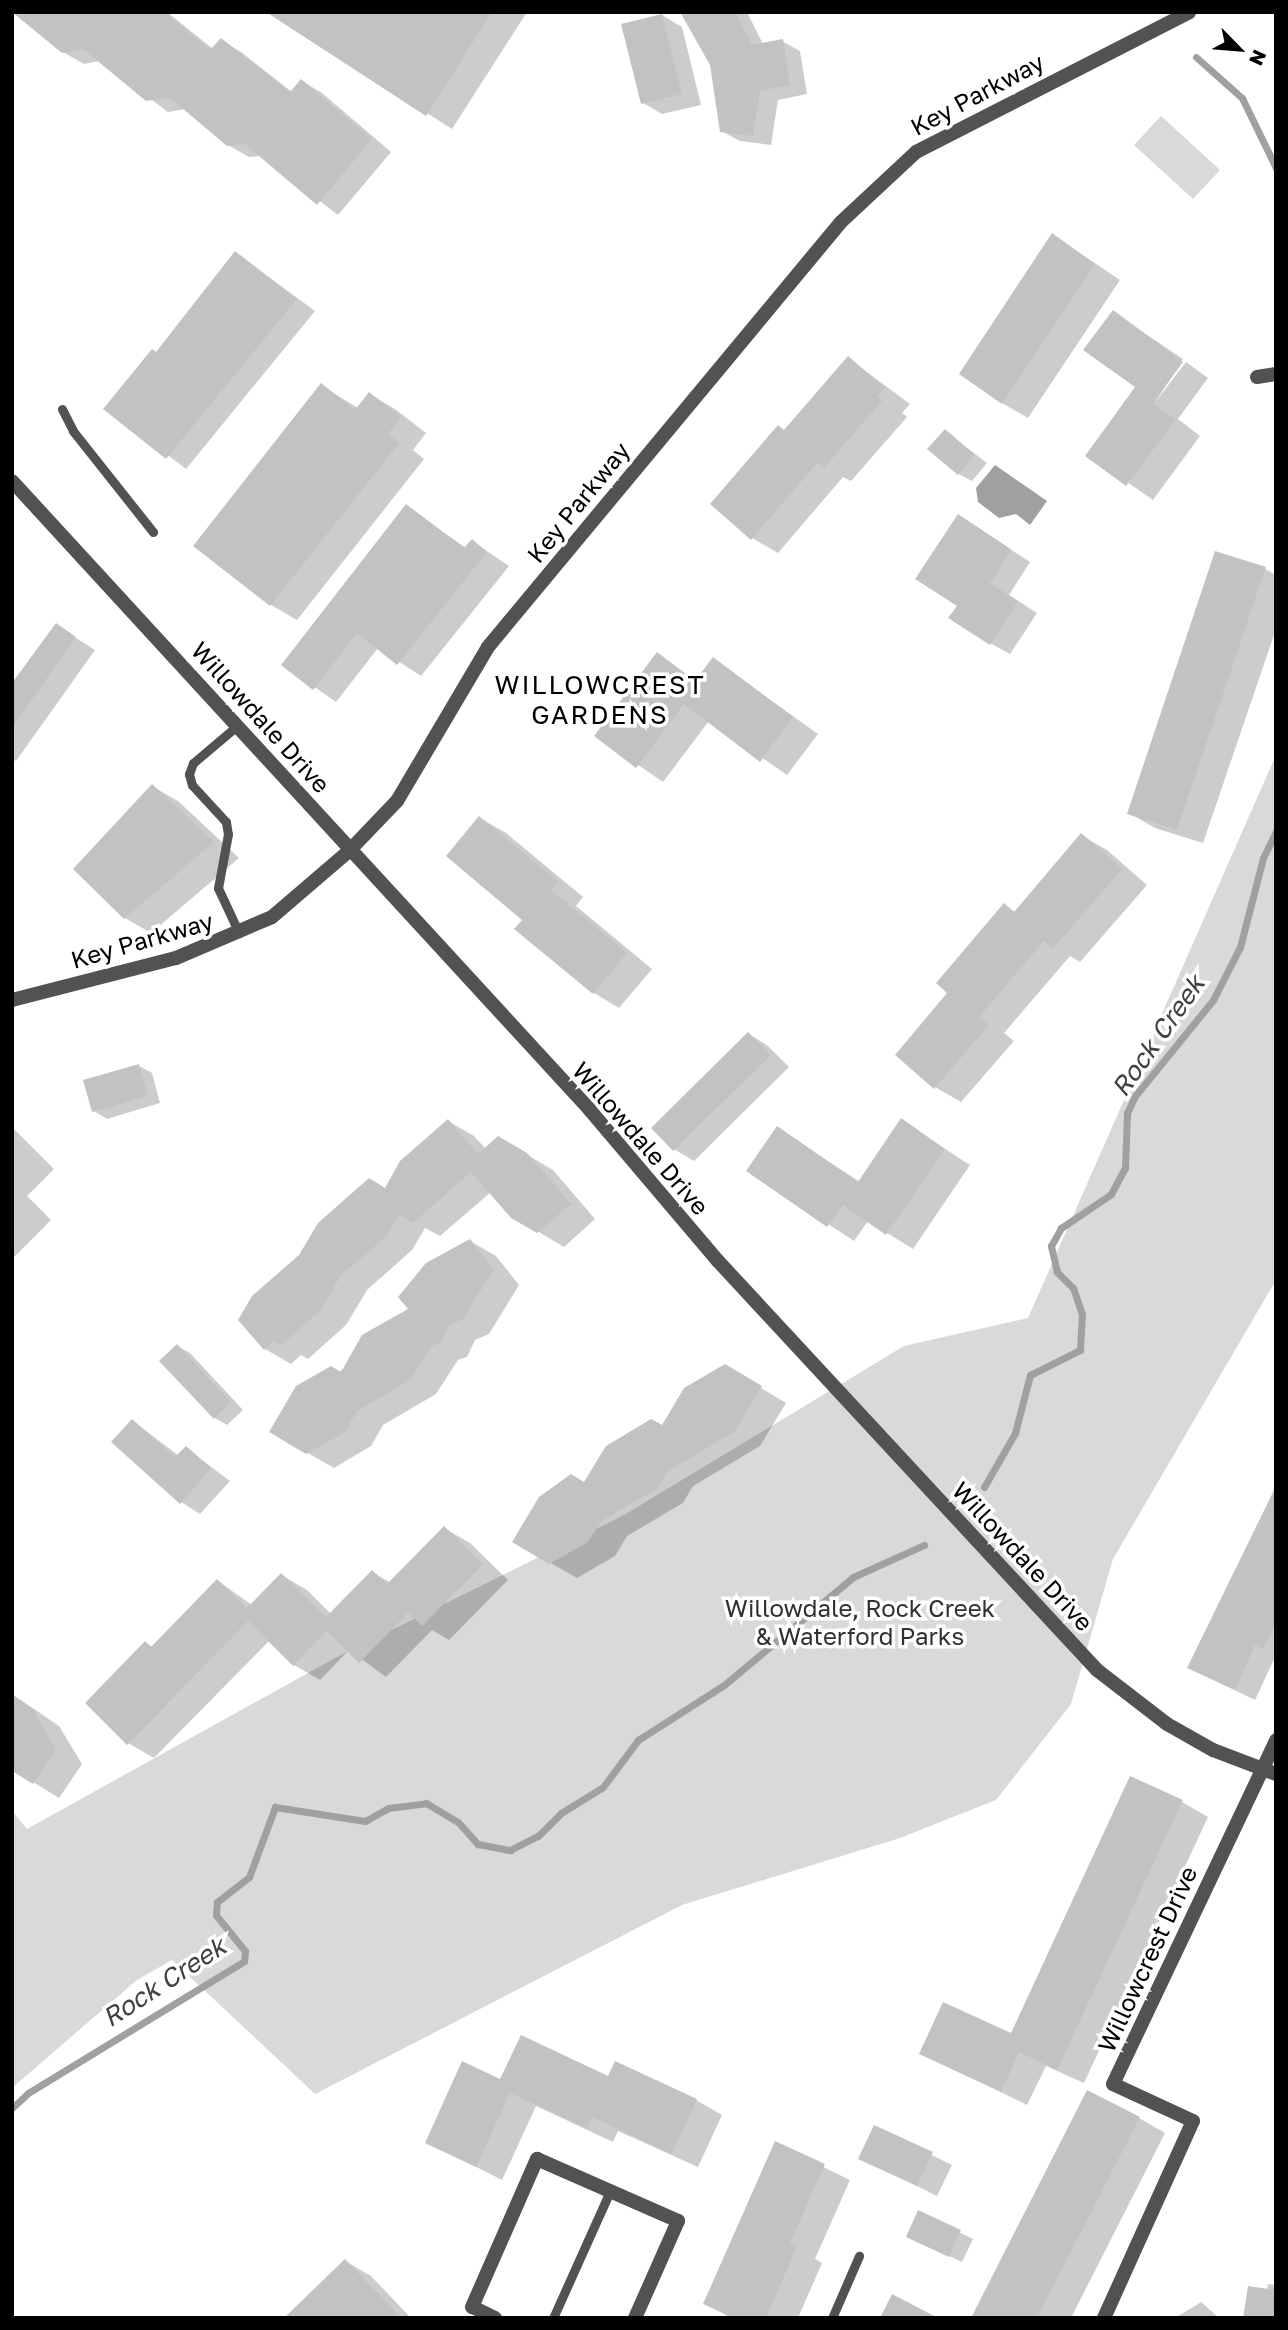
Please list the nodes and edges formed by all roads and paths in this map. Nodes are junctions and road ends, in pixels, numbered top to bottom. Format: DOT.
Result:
graph roads {
  1 [pos="1189,12"];
  2 [pos="1276,374"];
  3 [pos="1257,377"];
  4 [pos="62,409"];
  5 [pos="12,481"];
  6 [pos="153,532"];
  7 [pos="238,725"];
  8 [pos="349,851"];
  9 [pos="239,933"];
  10 [pos="12,1000"];
  11 [pos="1276,1740"];
  12 [pos="1269,1772"];
  13 [pos="610,2191"];
  14 [pos="859,2256"];
  15 [pos="495,2318"];
  16 [pos="553,2318"];
  17 [pos="635,2318"];
  18 [pos="832,2318"];
  19 [pos="1104,2318"];
  1 -- 8 [label="street, Key Parkway"];
  2 -- 3 [label="street"];
  4 -- 6 [label="lane"];
  5 -- 7 [label="street, Willowdale Drive"];
  7 -- 8 [label="street, Willowdale Drive"];
  7 -- 9 [label="lane"];
  8 -- 9 [label="street, Key Parkway"];
  8 -- 12 [label="street, Willowdale Drive"];
  9 -- 10 [label="street, Key Parkway"];
  11 -- 12 [label="street"];
  12 -- 19 [label="street, Willowcrest Drive"];
  13 -- 15 [label="street"];
  13 -- 16 [label="lane"];
  13 -- 17 [label="street"];
  14 -- 18 [label="lane"];
}
